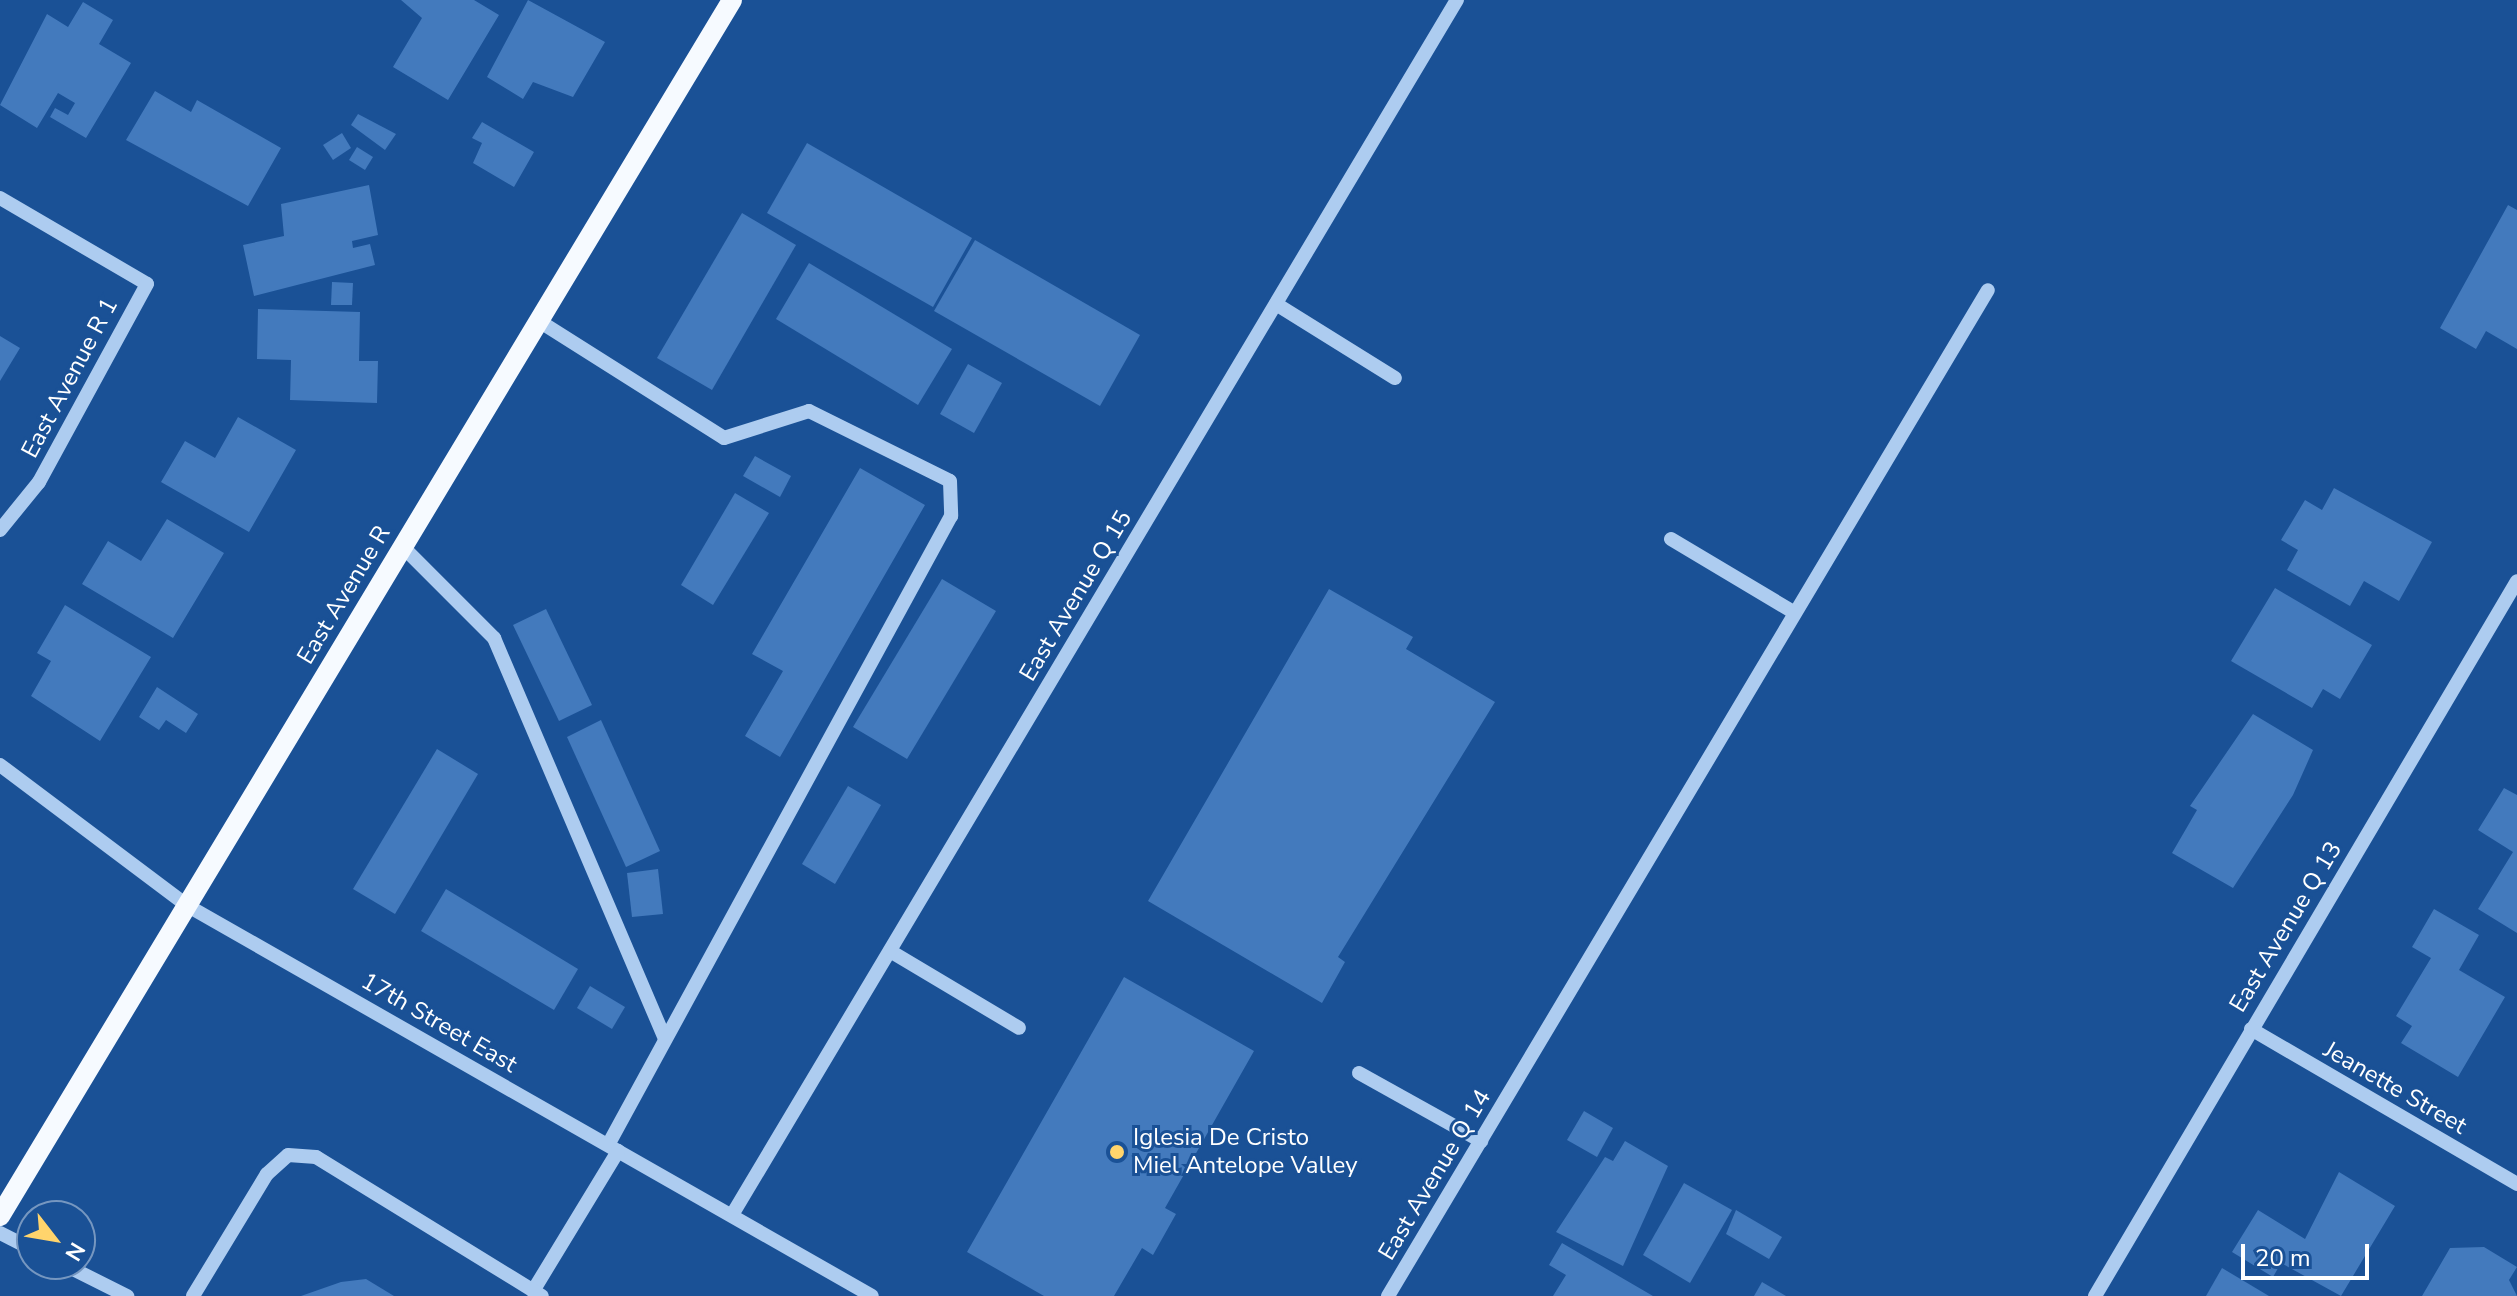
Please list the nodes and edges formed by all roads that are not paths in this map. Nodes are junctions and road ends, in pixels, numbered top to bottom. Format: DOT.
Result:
graph roads {
  1 [pos="732,0"];
  2 [pos="1457,0"];
  3 [pos="0,198"];
  4 [pos="1988,290"];
  5 [pos="1276,304"];
  6 [pos="539,321"];
  7 [pos="1395,378"];
  8 [pos="0,530"];
  9 [pos="1671,539"];
  10 [pos="403,547"];
  11 [pos="2517,581"];
  12 [pos="1795,613"];
  13 [pos="0,765"];
  14 [pos="188,906"];
  15 [pos="890,951"];
  16 [pos="1019,1028"];
  17 [pos="2251,1029"];
  18 [pos="665,1039"];
  19 [pos="1359,1073"];
  20 [pos="1481,1141"];
  21 [pos="613,1148"];
  22 [pos="2517,1184"];
  23 [pos="732,1215"];
  24 [pos="0,1216"];
  25 [pos="95,1280"];
  26 [pos="537,1293"];
  27 [pos="127,1296"];
  28 [pos="193,1296"];
  29 [pos="872,1296"];
  30 [pos="1388,1296"];
  31 [pos="2095,1296"];
  1 -- 6 [label="main road, East Avenue R"];
  2 -- 5 [label="street, East Avenue Q 15"];
  3 -- 8 [label="street, East Avenue R 1"];
  4 -- 12 [label="street, East Avenue Q 14"];
  5 -- 7 [label="street"];
  5 -- 15 [label="street, East Avenue Q 15"];
  6 -- 10 [label="main road, East Avenue R"];
  6 -- 18 [label="street"];
  9 -- 12 [label="street"];
  10 -- 14 [label="main road, East Avenue R"];
  10 -- 18 [label="street"];
  11 -- 17 [label="street, East Avenue Q 13"];
  12 -- 20 [label="street, East Avenue Q 14"];
  13 -- 14 [label="street, 17th Street East"];
  14 -- 21 [label="street, 17th Street East"];
  14 -- 24 [label="main road, East Avenue R"];
  15 -- 16 [label="street"];
  15 -- 23 [label="street, East Avenue Q 15"];
  17 -- 22 [label="street, Jeanette Street"];
  17 -- 31 [label="street, East Avenue Q 13"];
  18 -- 21 [label="street"];
  19 -- 20 [label="street"];
  20 -- 30 [label="street, East Avenue Q 14"];
  21 -- 23 [label="street, 17th Street East"];
  21 -- 26 [label="street"];
  23 -- 29 [label="street, 17th Street East"];
  25 -- 27 [label="street"];
  26 -- 28 [label="street"];
}
